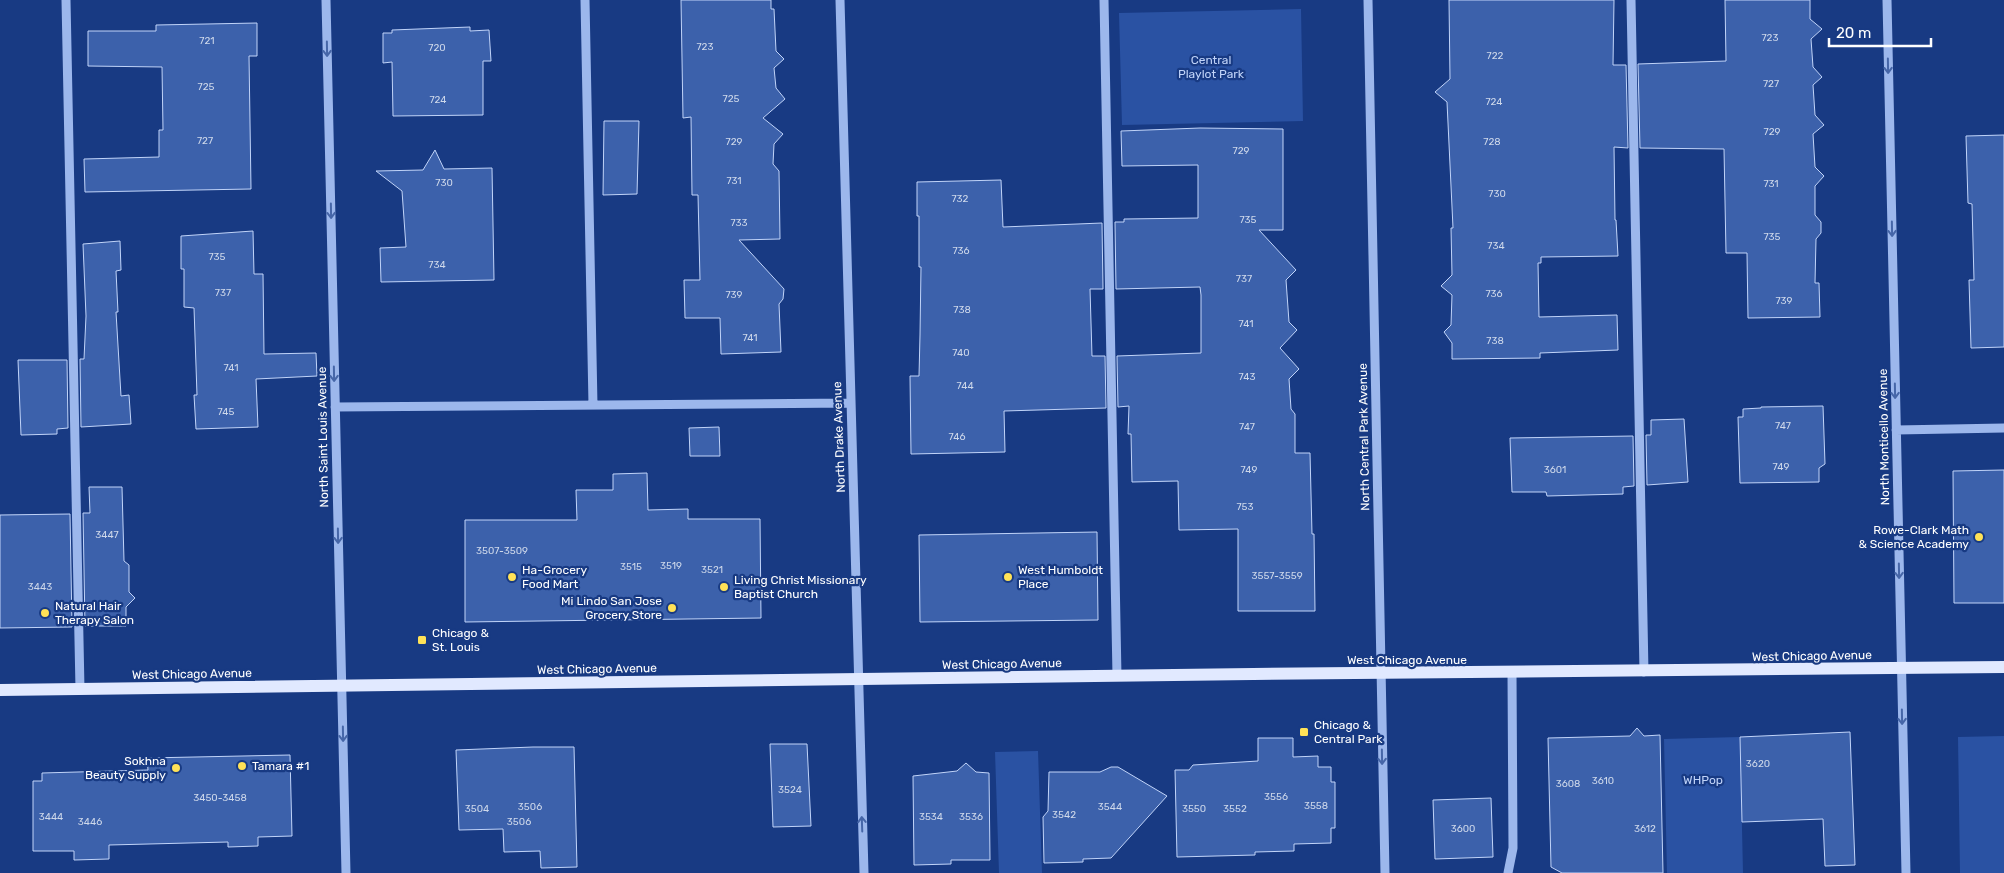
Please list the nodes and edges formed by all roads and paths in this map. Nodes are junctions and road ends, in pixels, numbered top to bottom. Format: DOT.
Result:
graph roads {
  1 [pos="66,0"];
  2 [pos="326,0"];
  3 [pos="585,0"];
  4 [pos="840,0"];
  5 [pos="1104,0"];
  6 [pos="1368,0"];
  7 [pos="1631,0"];
  8 [pos="1887,0"];
  9 [pos="851,403"];
  10 [pos="593,405"];
  11 [pos="335,407"];
  12 [pos="2004,428"];
  13 [pos="1896,430"];
  14 [pos="2004,667"];
  15 [pos="1901,668"];
  16 [pos="1644,672"];
  17 [pos="1512,673"];
  18 [pos="1381,674"];
  19 [pos="1117,676"];
  20 [pos="858,679"];
  21 [pos="342,686"];
  22 [pos="80,689"];
  23 [pos="0,690"];
  24 [pos="346,873"];
  25 [pos="864,873"];
  26 [pos="1385,873"];
  27 [pos="1508,873"];
  28 [pos="1906,873"];
  1 -- 22 [label="street"];
  2 -- 11 [label="street, North Saint Louis Avenue, one-way"];
  3 -- 10 [label="street"];
  4 -- 9 [label="street, North Drake Avenue"];
  5 -- 19 [label="street"];
  6 -- 18 [label="street, North Central Park Avenue"];
  7 -- 16 [label="street"];
  8 -- 13 [label="street, North Monticello Avenue, one-way"];
  9 -- 10 [label="street"];
  9 -- 20 [label="street, North Drake Avenue"];
  10 -- 11 [label="street"];
  11 -- 21 [label="street, North Saint Louis Avenue, one-way"];
  12 -- 13 [label="street"];
  13 -- 15 [label="street, North Monticello Avenue, one-way"];
  14 -- 15 [label="main road, West Chicago Avenue"];
  15 -- 16 [label="main road, West Chicago Avenue"];
  15 -- 28 [label="street, North Monticello Avenue, one-way"];
  16 -- 17 [label="main road, West Chicago Avenue"];
  17 -- 18 [label="main road, West Chicago Avenue"];
  17 -- 27 [label="street"];
  18 -- 19 [label="main road, West Chicago Avenue"];
  18 -- 26 [label="street, North Central Park Avenue, one-way"];
  19 -- 20 [label="main road, West Chicago Avenue"];
  20 -- 21 [label="main road, West Chicago Avenue"];
  25 -- 20 [label="street, North Drake Avenue, one-way"];
  21 -- 22 [label="main road, West Chicago Avenue"];
  21 -- 24 [label="street, North Saint Louis Avenue, one-way"];
  22 -- 23 [label="main road, West Chicago Avenue"];
}
